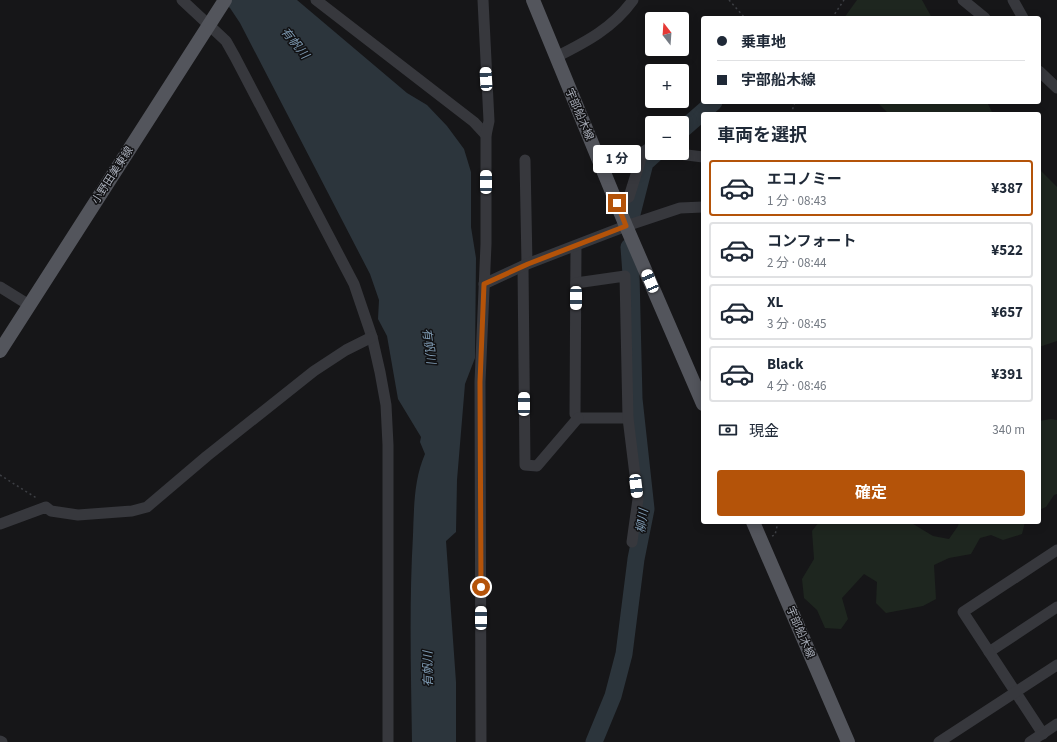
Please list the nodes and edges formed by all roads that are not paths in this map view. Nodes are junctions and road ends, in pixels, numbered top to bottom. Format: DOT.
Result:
graph roads {
  1 [pos="182,0"];
  2 [pos="225,0"];
  3 [pos="316,0"];
  4 [pos="483,0"];
  5 [pos="533,0"];
  6 [pos="633,0"];
  7 [pos="962,0"];
  8 [pos="1013,0"];
  9 [pos="983,16"];
  10 [pos="1022,16"];
  11 [pos="211,22"];
  12 [pos="556,57"];
  13 [pos="1041,72"];
  14 [pos="1057,88"];
  15 [pos="486,135"];
  16 [pos="645,151"];
  17 [pos="689,155"];
  18 [pos="701,157"];
  19 [pos="525,160"];
  20 [pos="617,203"];
  21 [pos="701,207"];
  22 [pos="626,226"];
  23 [pos="576,246"];
  24 [pos="525,265"];
  25 [pos="576,283"];
  26 [pos="484,284"];
  27 [pos="0,287"];
  28 [pos="29,305"];
  29 [pos="372,337"];
  30 [pos="2,343"];
  31 [pos="701,399"];
  32 [pos="578,418"];
  33 [pos="628,418"];
  34 [pos="0,524"];
  35 [pos="754,524"];
  36 [pos="632,542"];
  37 [pos="1057,550"];
  38 [pos="1057,607"];
  39 [pos="989,652"];
  40 [pos="1057,664"];
  41 [pos="1015,692"];
  42 [pos="1057,724"];
  43 [pos="1043,734"];
  44 [pos="388,742"];
  45 [pos="480,742"];
  46 [pos="848,742"];
  47 [pos="939,742"];
  48 [pos="1030,742"];
  1 -- 11 [label="street"];
  2 -- 11 [label="main road, 小野田美東線"];
  3 -- 15 [label="street"];
  4 -- 15 [label="street"];
  5 -- 12 [label="main road, 宇部船木線"];
  6 -- 12 [label="street"];
  7 -- 9 [label="street"];
  8 -- 10 [label="street"];
  11 -- 28 [label="main road, 小野田美東線"];
  11 -- 29 [label="street"];
  12 -- 20 [label="main road, 宇部船木線"];
  13 -- 14 [label="street"];
  15 -- 26 [label="street"];
  16 -- 20 [label="street"];
  17 -- 18 [label="street"];
  19 -- 24 [label="street"];
  20 -- 22 [label="main road, 宇部船木線"];
  21 -- 22 [label="street"];
  22 -- 23 [label="street"];
  22 -- 31 [label="main road, 宇部船木線"];
  23 -- 24 [label="street"];
  23 -- 25 [label="street"];
  24 -- 26 [label="street"];
  24 -- 32 [label="street"];
  25 -- 32 [label="street"];
  25 -- 33 [label="street"];
  26 -- 45 [label="street"];
  27 -- 28 [label="street"];
  28 -- 30 [label="main road, 小野田美東線"];
  29 -- 34 [label="street"];
  29 -- 44 [label="street"];
  32 -- 33 [label="street"];
  33 -- 36 [label="street"];
  35 -- 46 [label="main road, 宇部船木線"];
  37 -- 39 [label="street"];
  38 -- 39 [label="street"];
  39 -- 41 [label="street"];
  40 -- 41 [label="street"];
  41 -- 43 [label="street"];
  41 -- 47 [label="street"];
  42 -- 43 [label="street"];
  43 -- 48 [label="street"];
}
